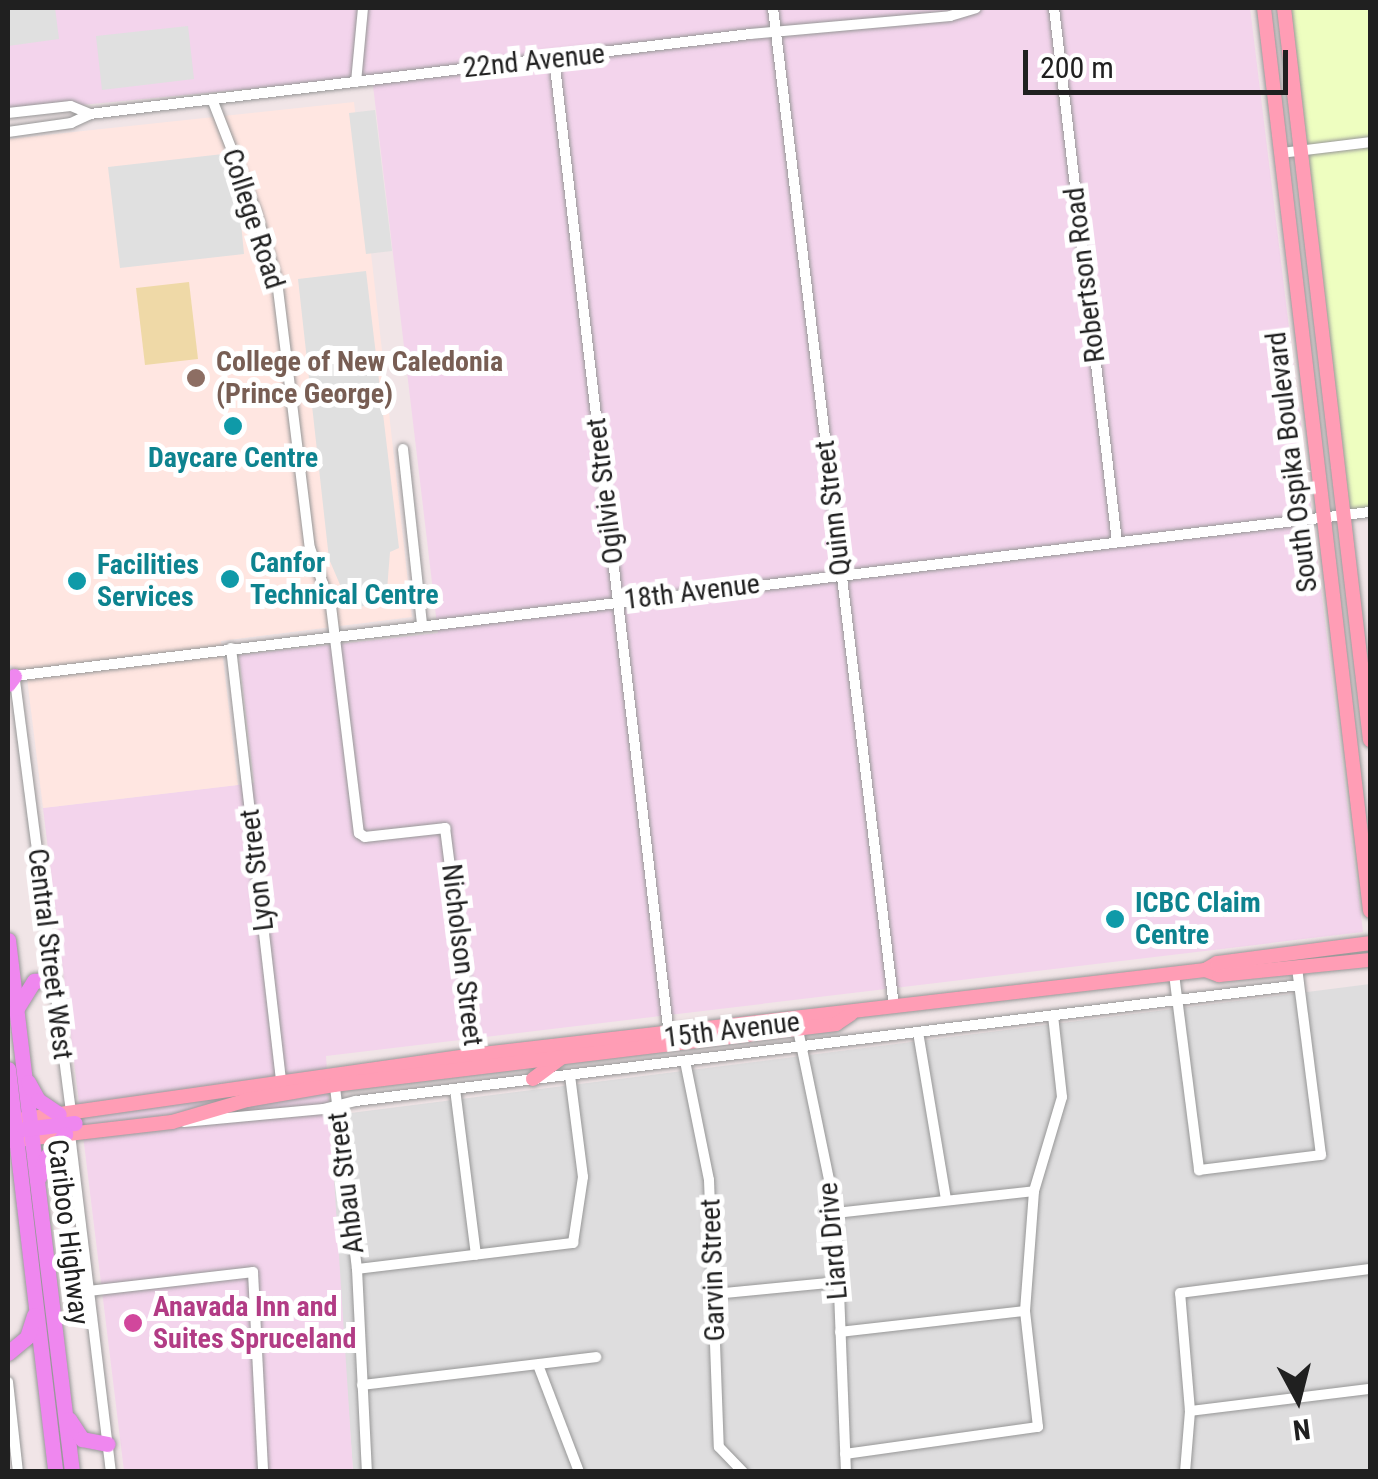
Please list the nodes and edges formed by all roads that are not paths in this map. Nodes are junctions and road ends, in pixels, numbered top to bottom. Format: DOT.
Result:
graph roads {
  1 [pos="363,8"];
  2 [pos="773,8"];
  3 [pos="976,8"];
  4 [pos="1054,8"];
  5 [pos="1264,8"];
  6 [pos="1284,8"];
  7 [pos="776,32"];
  8 [pos="554,58"];
  9 [pos="356,82"];
  10 [pos="212,100"];
  11 [pos="8,113"];
  12 [pos="90,114"];
  13 [pos="8,132"];
  14 [pos="1370,142"];
  15 [pos="1301,152"];
  16 [pos="1280,153"];
  17 [pos="403,449"];
  18 [pos="1370,512"];
  19 [pos="1344,515"];
  20 [pos="1324,518"];
  21 [pos="1117,542"];
  22 [pos="842,575"];
  23 [pos="618,602"];
  24 [pos="422,624"];
  25 [pos="333,636"];
  26 [pos="231,648"];
  27 [pos="9,678"];
  28 [pos="1370,740"];
  29 [pos="1370,911"];
  30 [pos="8,940"];
  31 [pos="1370,943"];
  32 [pos="10,960"];
  33 [pos="1370,960"];
  34 [pos="1297,968"];
  35 [pos="1206,970"];
  36 [pos="1174,974"];
  37 [pos="52,978"];
  38 [pos="34,981"];
  39 [pos="1299,985"];
  40 [pos="1177,1000"];
  41 [pos="894,1008"];
  42 [pos="16,1011"];
  43 [pos="1054,1015"];
  44 [pos="796,1022"];
  45 [pos="918,1032"];
  46 [pos="669,1037"];
  47 [pos="802,1047"];
  48 [pos="562,1057"];
  49 [pos="475,1061"];
  50 [pos="686,1061"];
  51 [pos="12,1071"];
  52 [pos="570,1075"];
  53 [pos="333,1079"];
  54 [pos="533,1080"];
  55 [pos="282,1087"];
  56 [pos="455,1089"];
  57 [pos="337,1106"];
  58 [pos="172,1122"];
  59 [pos="68,1124"];
  60 [pos="19,1130"];
  61 [pos="8,1158"];
  62 [pos="22,1182"];
  63 [pos="38,1190"];
  64 [pos="1034,1190"];
  65 [pos="946,1200"];
  66 [pos="836,1213"];
  67 [pos="476,1255"];
  68 [pos="356,1269"];
  69 [pos="1370,1269"];
  70 [pos="838,1282"];
  71 [pos="89,1291"];
  72 [pos="714,1294"];
  73 [pos="36,1307"];
  74 [pos="1025,1311"];
  75 [pos="840,1332"];
  76 [pos="8,1353"];
  77 [pos="596,1358"];
  78 [pos="538,1365"];
  79 [pos="8,1382"];
  80 [pos="362,1385"];
  81 [pos="1370,1389"];
  82 [pos="64,1402"];
  83 [pos="1190,1411"];
  84 [pos="10,1432"];
  85 [pos="108,1444"];
  86 [pos="845,1454"];
  87 [pos="18,1472"];
  88 [pos="55,1472"];
  89 [pos="72,1472"];
  90 [pos="111,1472"];
  91 [pos="263,1472"];
  92 [pos="367,1472"];
  93 [pos="579,1472"];
  94 [pos="744,1472"];
  95 [pos="846,1472"];
  96 [pos="1185,1472"];
  1 -- 9 [label="street"];
  2 -- 7 [label="street, Quinn Street"];
  3 -- 7 [label="street, 22nd Avenue"];
  4 -- 21 [label="street, Robertson Road"];
  5 -- 16 [label="main road, South Ospika Boulevard"];
  6 -- 15 [label="main road, South Ospika Boulevard"];
  7 -- 8 [label="street, 22nd Avenue"];
  7 -- 22 [label="street, Quinn Street"];
  8 -- 9 [label="street, 22nd Avenue"];
  8 -- 23 [label="street, Ogilvie Street"];
  9 -- 10 [label="street, 22nd Avenue"];
  10 -- 12 [label="street, 22nd Avenue"];
  10 -- 25 [label="street, College Road"];
  11 -- 12 [label="street, 22nd Avenue"];
  12 -- 13 [label="street, 22nd Avenue"];
  14 -- 15 [label="street"];
  15 -- 16 [label="street"];
  15 -- 19 [label="main road, South Ospika Boulevard"];
  16 -- 20 [label="main road, South Ospika Boulevard"];
  17 -- 24 [label="street"];
  18 -- 19 [label="street, 18th Avenue"];
  19 -- 20 [label="street, 18th Avenue"];
  19 -- 28 [label="main road, South Ospika Boulevard"];
  20 -- 21 [label="street, 18th Avenue"];
  20 -- 29 [label="main road, South Ospika Boulevard"];
  21 -- 22 [label="street, 18th Avenue"];
  22 -- 23 [label="street, 18th Avenue"];
  22 -- 41 [label="street, Quinn Street"];
  23 -- 24 [label="street, 18th Avenue"];
  23 -- 46 [label="street, Ogilvie Street"];
  24 -- 25 [label="street, 18th Avenue"];
  25 -- 26 [label="street, 18th Avenue"];
  25 -- 49 [label="street, Nicholson Street"];
  26 -- 27 [label="street, 18th Avenue"];
  26 -- 55 [label="street, Lyon Street"];
  27 -- 37 [label="street, Central Street West"];
  30 -- 32 [label="highway, Cariboo Highway"];
  31 -- 35 [label="main road, 15th Avenue"];
  32 -- 38 [label="highway"];
  32 -- 42 [label="highway, Cariboo Highway"];
  33 -- 34 [label="main road, 15th Avenue"];
  34 -- 35 [label="main road, 15th Avenue"];
  34 -- 39 [label="street"];
  35 -- 36 [label="main road, 15th Avenue"];
  36 -- 40 [label="street"];
  36 -- 41 [label="main road, 15th Avenue"];
  37 -- 38 [label="highway"];
  37 -- 59 [label="street, Central Street West"];
  38 -- 42 [label="highway"];
  39 -- 40 [label="street, 15th Avenue"];
  39 -- 40 [label="street"];
  40 -- 43 [label="street, 15th Avenue"];
  41 -- 44 [label="main road, 15th Avenue"];
  42 -- 51 [label="highway, Cariboo Highway"];
  43 -- 45 [label="street, 15th Avenue"];
  43 -- 64 [label="street"];
  44 -- 46 [label="main road, 15th Avenue"];
  44 -- 47 [label="street, Liard Drive"];
  45 -- 47 [label="street, 15th Avenue"];
  45 -- 65 [label="street"];
  46 -- 48 [label="main road, 15th Avenue"];
  46 -- 49 [label="main road, 15th Avenue"];
  47 -- 50 [label="street, 15th Avenue"];
  47 -- 66 [label="street, Liard Drive"];
  48 -- 49 [label="main road, 15th Avenue"];
  48 -- 54 [label="main road"];
  49 -- 53 [label="main road, 15th Avenue"];
  50 -- 52 [label="street, 15th Avenue"];
  50 -- 72 [label="street, Garvin Street"];
  51 -- 59 [label="highway"];
  51 -- 60 [label="highway, Cariboo Highway"];
  52 -- 54 [label="street, 15th Avenue"];
  52 -- 67 [label="street"];
  53 -- 55 [label="main road, 15th Avenue"];
  53 -- 57 [label="street, Ahbau Street"];
  54 -- 56 [label="street, 15th Avenue"];
  55 -- 58 [label="main road, 15th Avenue"];
  55 -- 59 [label="main road, 15th Avenue"];
  56 -- 57 [label="street, 15th Avenue"];
  56 -- 67 [label="street"];
  57 -- 58 [label="street, 15th Avenue"];
  57 -- 68 [label="street, Ahbau Street"];
  58 -- 59 [label="main road, 15th Avenue"];
  59 -- 60 [label="highway"];
  59 -- 63 [label="highway"];
  59 -- 71 [label="street, Central Street West"];
  60 -- 62 [label="highway, Cariboo Highway"];
  60 -- 63 [label="highway, Cariboo Highway"];
  61 -- 62 [label="highway"];
  62 -- 73 [label="highway, Cariboo Highway"];
  63 -- 82 [label="highway, Cariboo Highway"];
  64 -- 65 [label="street"];
  64 -- 74 [label="street"];
  65 -- 66 [label="street"];
  66 -- 70 [label="street, Liard Drive"];
  67 -- 68 [label="street"];
  68 -- 80 [label="street, Ahbau Street"];
  69 -- 83 [label="street"];
  70 -- 72 [label="street"];
  70 -- 75 [label="street, Liard Drive"];
  71 -- 85 [label="street, Central Street West"];
  71 -- 91 [label="street"];
  72 -- 94 [label="street, Garvin Street"];
  73 -- 76 [label="highway"];
  73 -- 88 [label="highway, Cariboo Highway"];
  74 -- 75 [label="street"];
  74 -- 86 [label="street"];
  75 -- 86 [label="street, Liard Drive"];
  77 -- 78 [label="street"];
  78 -- 80 [label="street"];
  78 -- 93 [label="street"];
  79 -- 84 [label="street"];
  80 -- 92 [label="street, Ahbau Street"];
  81 -- 83 [label="street"];
  82 -- 85 [label="highway"];
  82 -- 89 [label="highway, Cariboo Highway"];
  83 -- 96 [label="street"];
  84 -- 87 [label="street"];
  85 -- 90 [label="street, Central Street West"];
  86 -- 95 [label="street, Liard Drive"];
}
